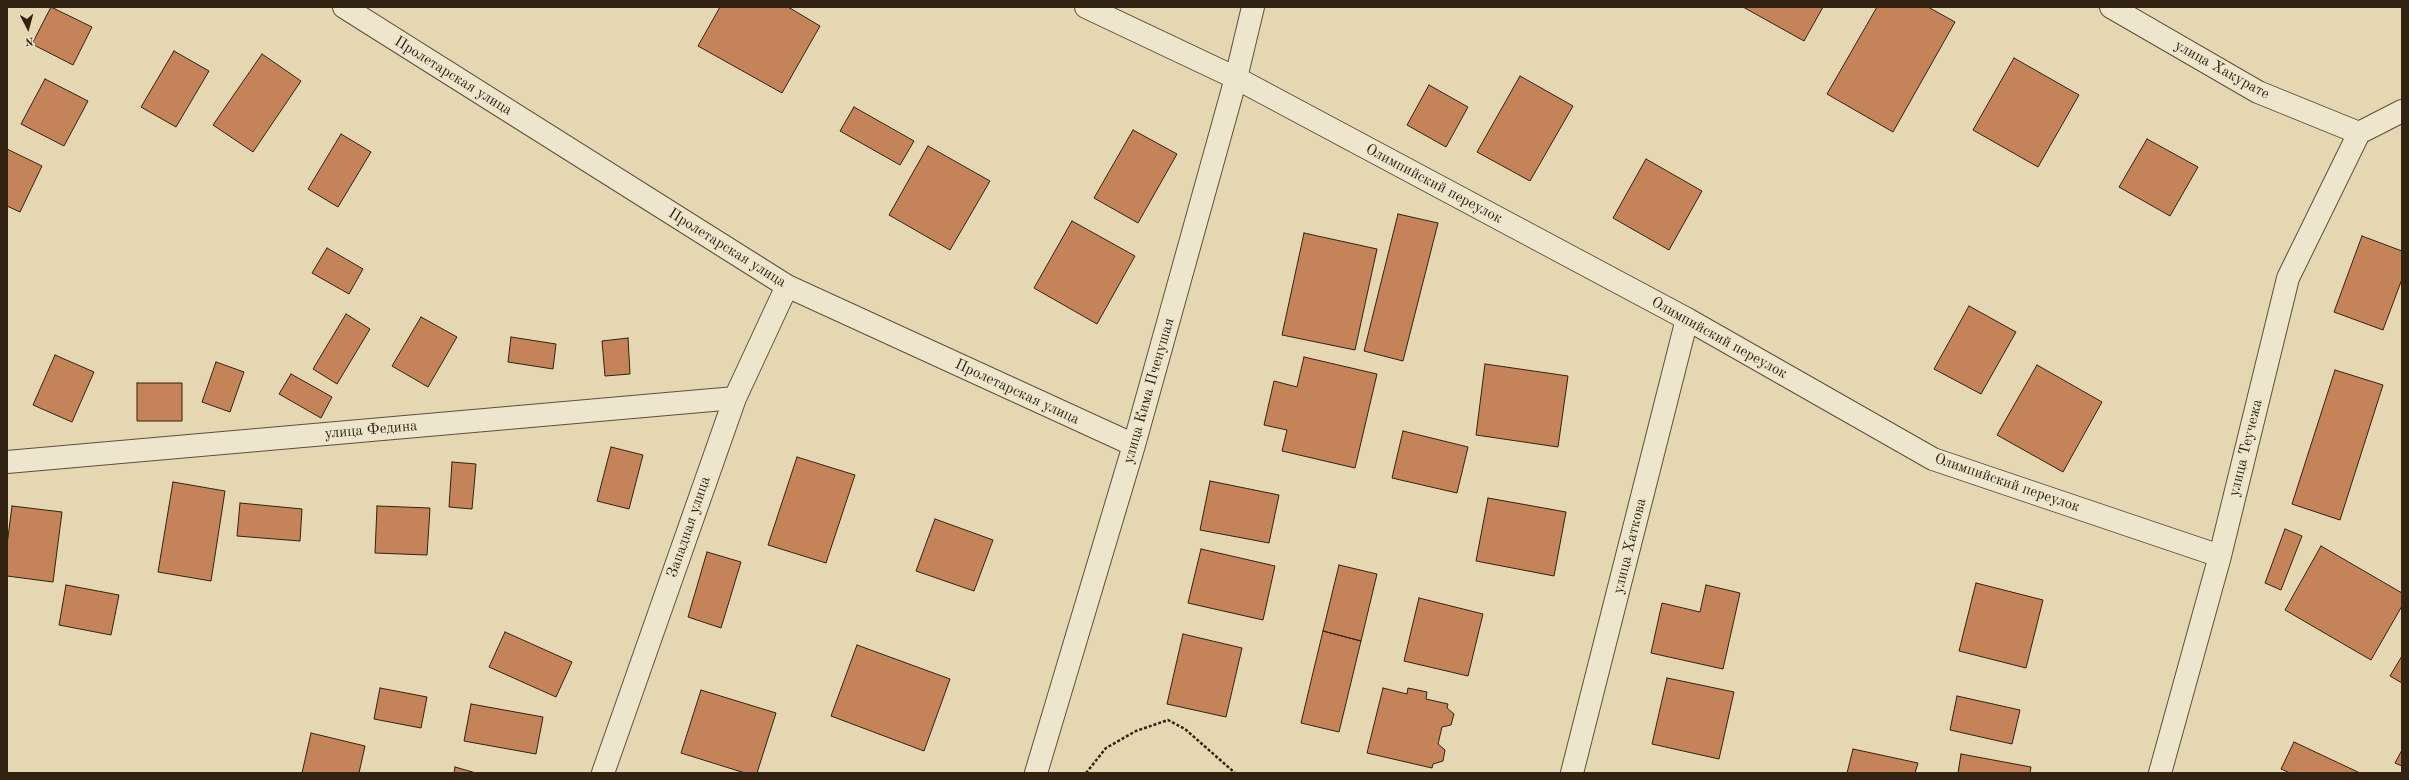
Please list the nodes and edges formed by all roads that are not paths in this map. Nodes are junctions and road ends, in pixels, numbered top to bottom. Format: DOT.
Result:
graph roads {
  1 [pos="344,7"];
  2 [pos="1086,7"];
  3 [pos="1253,7"];
  4 [pos="2111,7"];
  5 [pos="1236,78"];
  6 [pos="2402,111"];
  7 [pos="2359,133"];
  8 [pos="787,286"];
  9 [pos="1687,319"];
  10 [pos="735,398"];
  11 [pos="1134,445"];
  12 [pos="7,462"];
  13 [pos="2220,556"];
  14 [pos="603,773"];
  15 [pos="1036,773"];
  16 [pos="1572,773"];
  17 [pos="2160,773"];
  1 -- 8 [label="street, Пролетарская улица"];
  2 -- 5 [label="street, Олимпийский переулок"];
  3 -- 5 [label="street, улица Кима Пченушая"];
  4 -- 7 [label="street, улица Хакурате"];
  5 -- 9 [label="street, Олимпийский переулок"];
  5 -- 11 [label="street, улица Кима Пченушая"];
  6 -- 7 [label="street"];
  7 -- 13 [label="street, улица Теучежа"];
  8 -- 10 [label="street, Западная улица"];
  8 -- 11 [label="street, Пролетарская улица"];
  9 -- 13 [label="street, Олимпийский переулок"];
  9 -- 16 [label="street, улица Хаткова"];
  10 -- 12 [label="street, улица Федина"];
  10 -- 14 [label="street, Западная улица"];
  11 -- 15 [label="street, улица Кима Пченушая"];
  13 -- 17 [label="street, улица Теучежа"];
}
